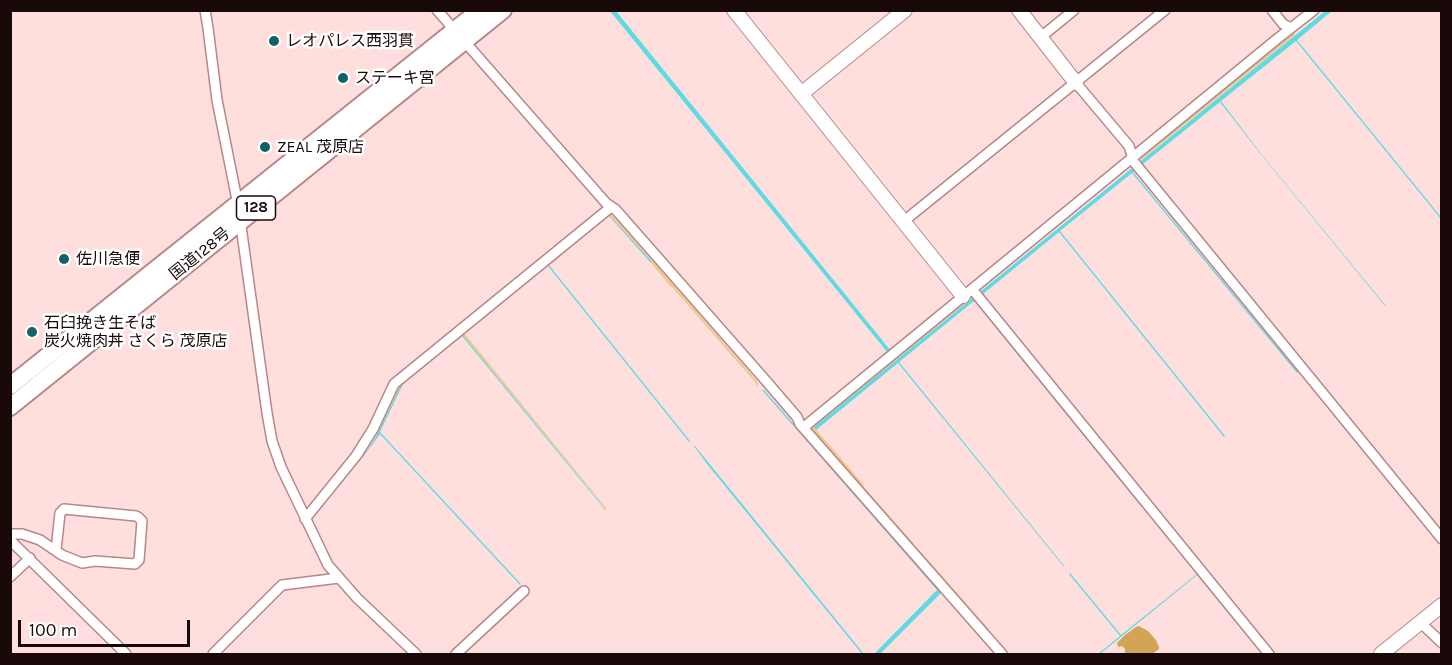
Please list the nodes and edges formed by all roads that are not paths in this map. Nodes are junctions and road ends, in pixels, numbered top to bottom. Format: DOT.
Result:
graph roads {
  1 [pos="205,10"];
  2 [pos="437,10"];
  3 [pos="480,10"];
  4 [pos="503,10"];
  5 [pos="734,10"];
  6 [pos="904,10"];
  7 [pos="1019,10"];
  8 [pos="1074,10"];
  9 [pos="1166,10"];
  10 [pos="1272,10"];
  11 [pos="1314,10"];
  12 [pos="1291,28"];
  13 [pos="460,36"];
  14 [pos="1041,37"];
  15 [pos="1076,83"];
  16 [pos="801,94"];
  17 [pos="1133,156"];
  18 [pos="238,204"];
  19 [pos="611,207"];
  20 [pos="240,221"];
  21 [pos="904,221"];
  22 [pos="968,293"];
  23 [pos="10,386"];
  24 [pos="10,407"];
  25 [pos="804,428"];
  26 [pos="305,519"];
  27 [pos="10,534"];
  28 [pos="1442,539"];
  29 [pos="10,540"];
  30 [pos="56,550"];
  31 [pos="30,558"];
  32 [pos="10,577"];
  33 [pos="339,578"];
  34 [pos="524,591"];
  35 [pos="1442,605"];
  36 [pos="1421,622"];
  37 [pos="1442,643"];
  38 [pos="126,654"];
  39 [pos="213,654"];
  40 [pos="416,654"];
  41 [pos="456,654"];
  42 [pos="1002,654"];
  43 [pos="1269,654"];
  44 [pos="1381,654"];
  1 -- 18 [label="street"];
  2 -- 13 [label="street"];
  3 -- 13 [label="highway, 国道128号 / 128"];
  4 -- 13 [label="highway, 国道128号 / 128"];
  5 -- 16 [label="street"];
  6 -- 16 [label="street"];
  7 -- 14 [label="street"];
  8 -- 14 [label="street"];
  9 -- 15 [label="street"];
  10 -- 12 [label="street"];
  11 -- 12 [label="street"];
  12 -- 17 [label="street"];
  13 -- 18 [label="highway, 国道128号 / 128"];
  13 -- 19 [label="street"];
  13 -- 20 [label="highway, 国道128号 / 128"];
  14 -- 15 [label="street"];
  15 -- 17 [label="street"];
  15 -- 21 [label="street"];
  16 -- 21 [label="street"];
  17 -- 22 [label="street"];
  17 -- 28 [label="street"];
  18 -- 20 [label="street"];
  18 -- 23 [label="highway, 国道128号 / 128"];
  19 -- 25 [label="street"];
  19 -- 26 [label="street"];
  20 -- 24 [label="highway, 国道128号 / 128"];
  20 -- 26 [label="street"];
  21 -- 22 [label="street"];
  22 -- 25 [label="street"];
  22 -- 43 [label="street"];
  25 -- 42 [label="street"];
  26 -- 33 [label="street"];
  27 -- 30 [label="street"];
  29 -- 31 [label="street"];
  30 -- 30 [label="street"];
  31 -- 32 [label="street"];
  31 -- 38 [label="street"];
  33 -- 39 [label="street"];
  33 -- 40 [label="street"];
  34 -- 41 [label="street"];
  35 -- 36 [label="street"];
  36 -- 37 [label="street"];
  36 -- 44 [label="street"];
}
